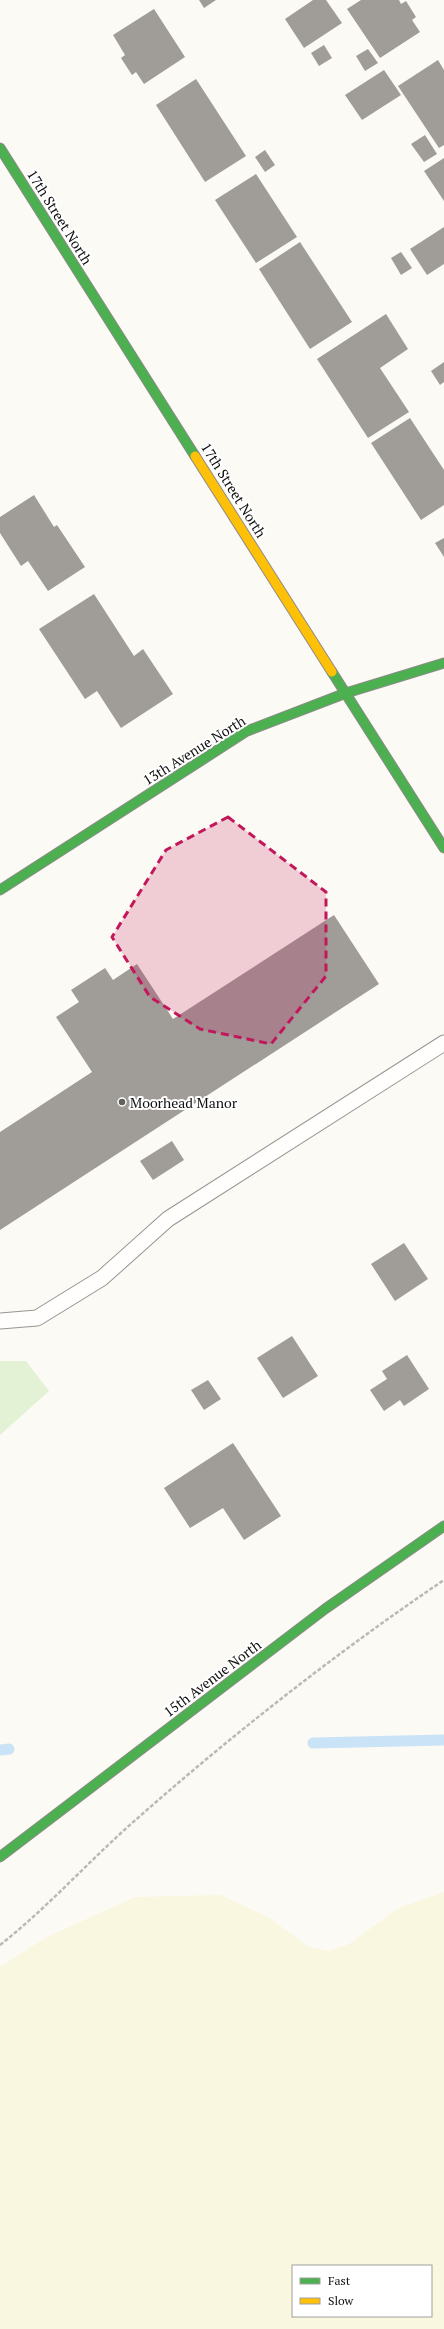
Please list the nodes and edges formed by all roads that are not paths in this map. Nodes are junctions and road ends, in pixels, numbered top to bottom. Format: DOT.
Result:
graph roads {
  1 [pos="0,148"];
  2 [pos="444,663"];
  3 [pos="346,693"];
  4 [pos="444,848"];
  5 [pos="0,890"];
  6 [pos="444,1043"];
  7 [pos="0,1321"];
  8 [pos="444,1526"];
  9 [pos="0,1857"];
  1 -- 3 [label="street, 17th Street North"];
  2 -- 3 [label="street, 13th Avenue North"];
  3 -- 4 [label="street, 17th Street North"];
  3 -- 5 [label="street, 13th Avenue North"];
  6 -- 7 [label="lane"];
  8 -- 9 [label="street, 15th Avenue North"];
}
